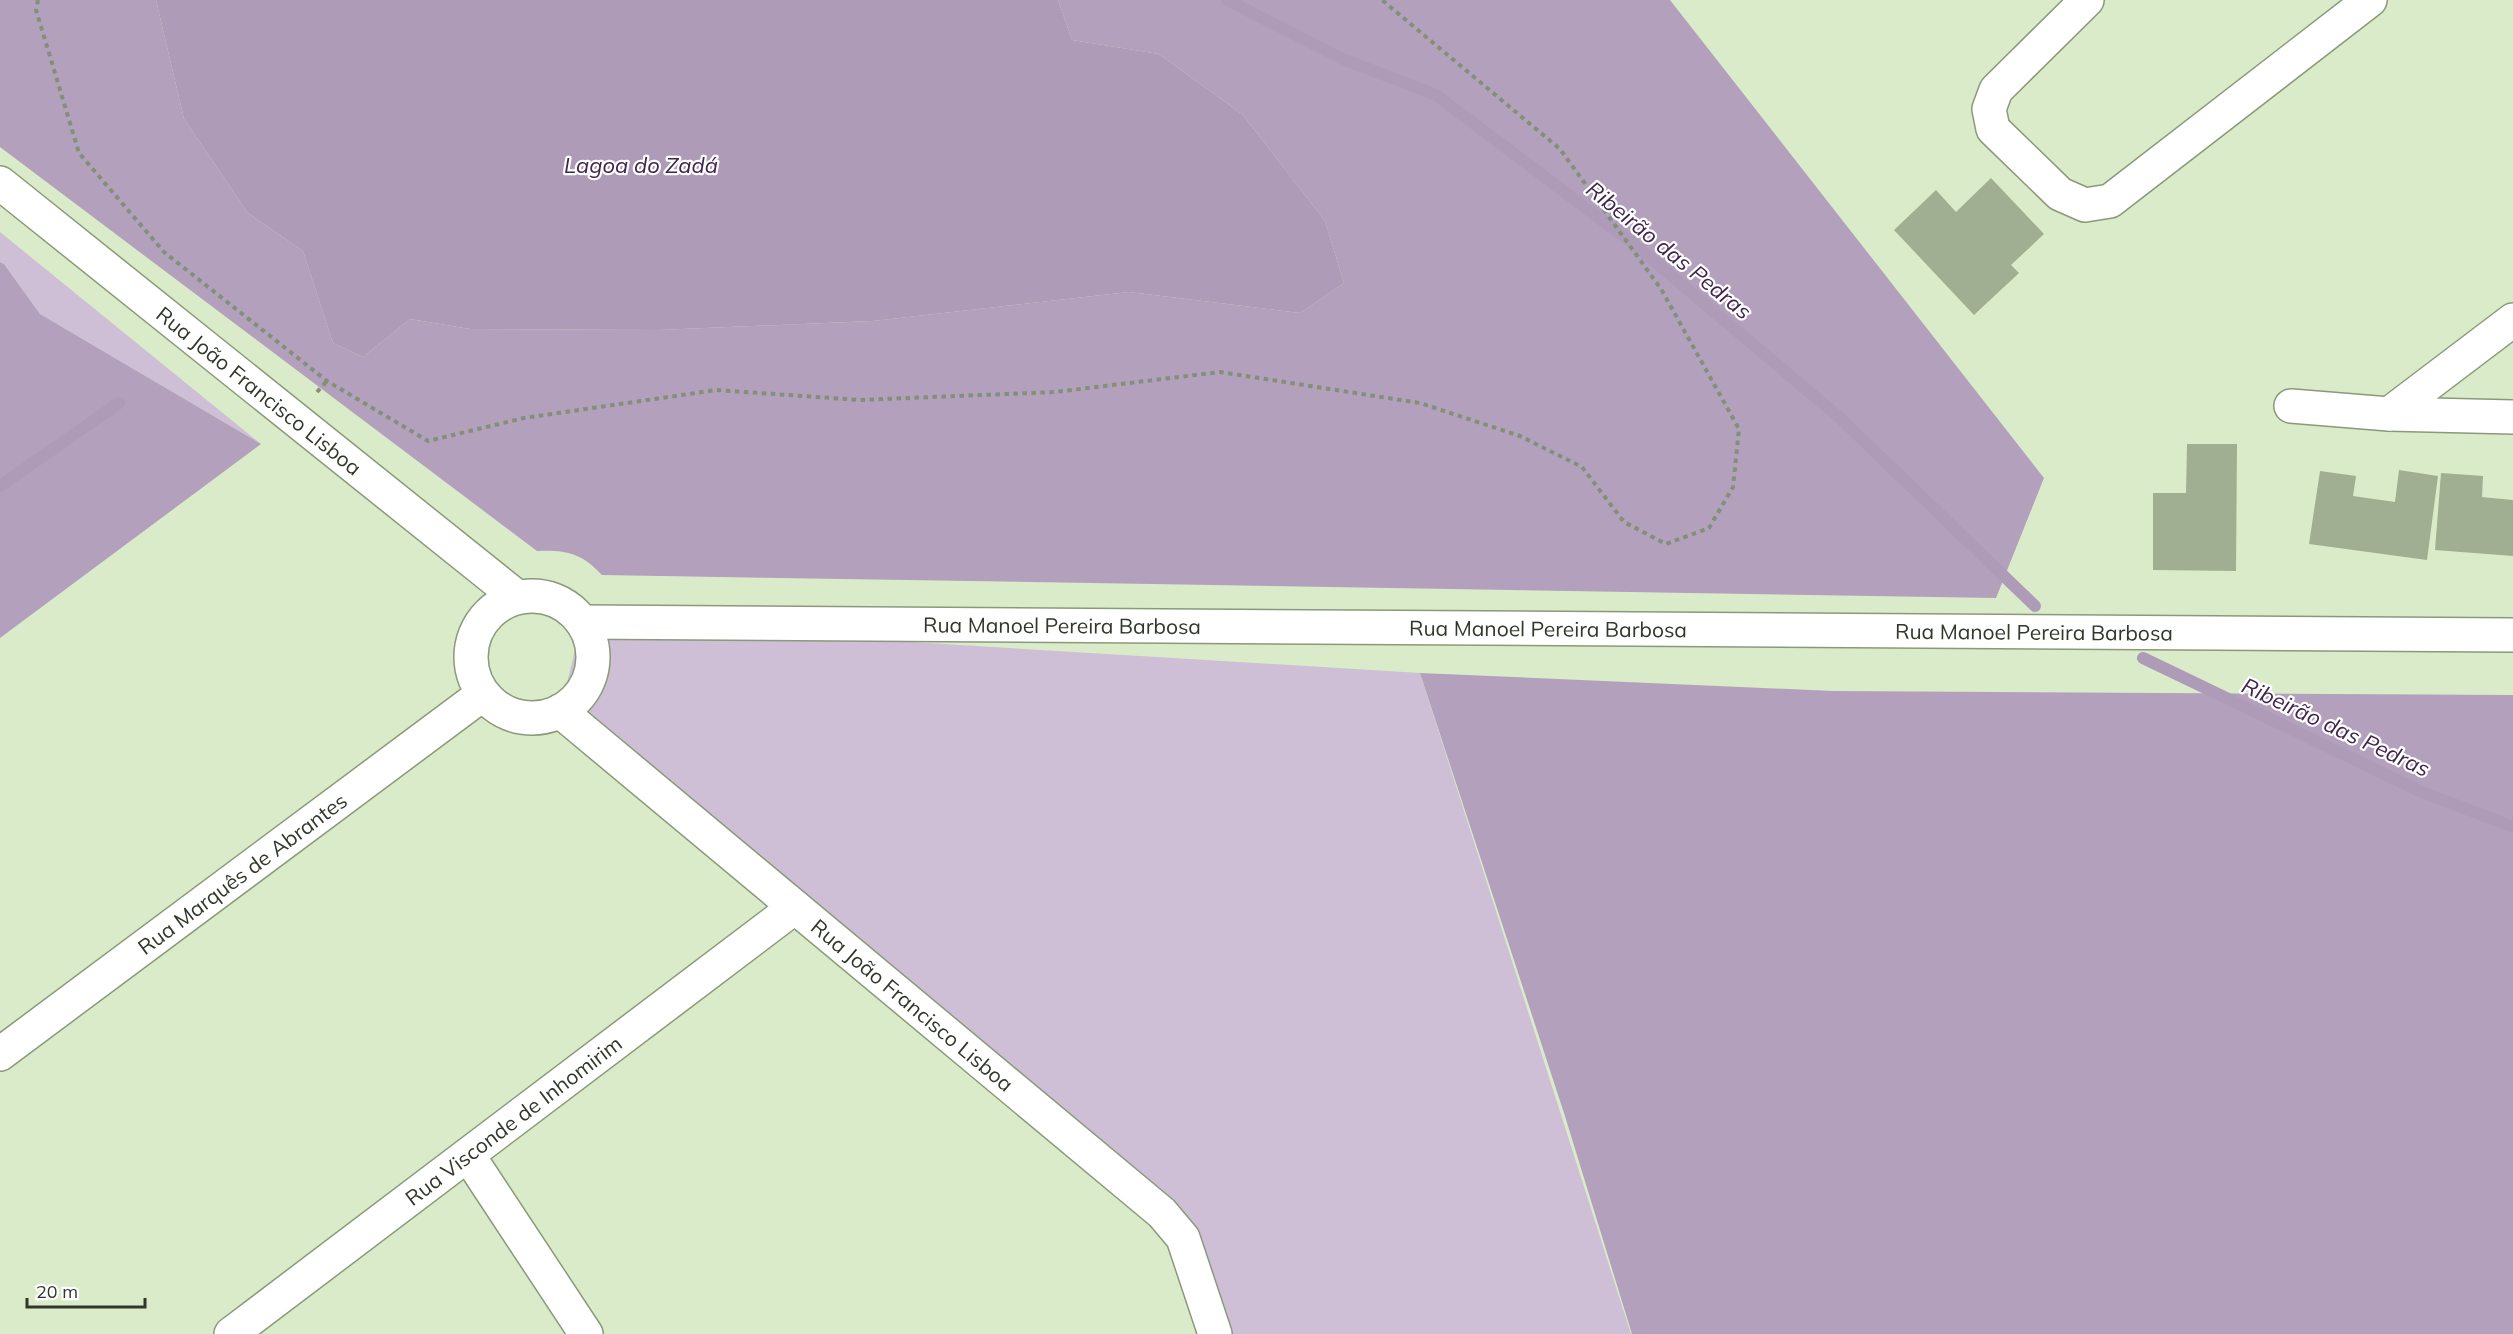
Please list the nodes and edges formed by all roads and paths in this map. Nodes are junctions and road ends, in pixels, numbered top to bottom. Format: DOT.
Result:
graph roads {
  1 [pos="38,0"];
  2 [pos="1382,0"];
  3 [pos="2087,0"];
  4 [pos="2370,0"];
  5 [pos="0,183"];
  6 [pos="2513,320"];
  7 [pos="2291,406"];
  8 [pos="2389,414"];
  9 [pos="2513,417"];
  10 [pos="517,597"];
  11 [pos="582,622"];
  12 [pos="2513,635"];
  13 [pos="483,694"];
  14 [pos="560,711"];
  15 [pos="795,907"];
  16 [pos="0,1054"];
  17 [pos="468,1155"];
  18 [pos="231,1334"];
  19 [pos="586,1334"];
  20 [pos="1215,1334"];
  1 -- 2 [label="path"];
  3 -- 4 [label="street"];
  5 -- 10 [label="street, Rua João Francisco Lisboa"];
  6 -- 8 [label="street"];
  7 -- 8 [label="street"];
  8 -- 9 [label="street"];
  10 -- 11 [label="street"];
  10 -- 13 [label="street"];
  11 -- 12 [label="street, Rua Manoel Pereira Barbosa"];
  11 -- 14 [label="street"];
  13 -- 14 [label="street"];
  13 -- 16 [label="street, Rua Marquês de Abrantes"];
  14 -- 15 [label="street, Rua João Francisco Lisboa"];
  15 -- 17 [label="street, Rua Visconde de Inhomirim"];
  15 -- 20 [label="street, Rua João Francisco Lisboa"];
  17 -- 18 [label="street, Rua Visconde de Inhomirim"];
  17 -- 19 [label="street"];
}
